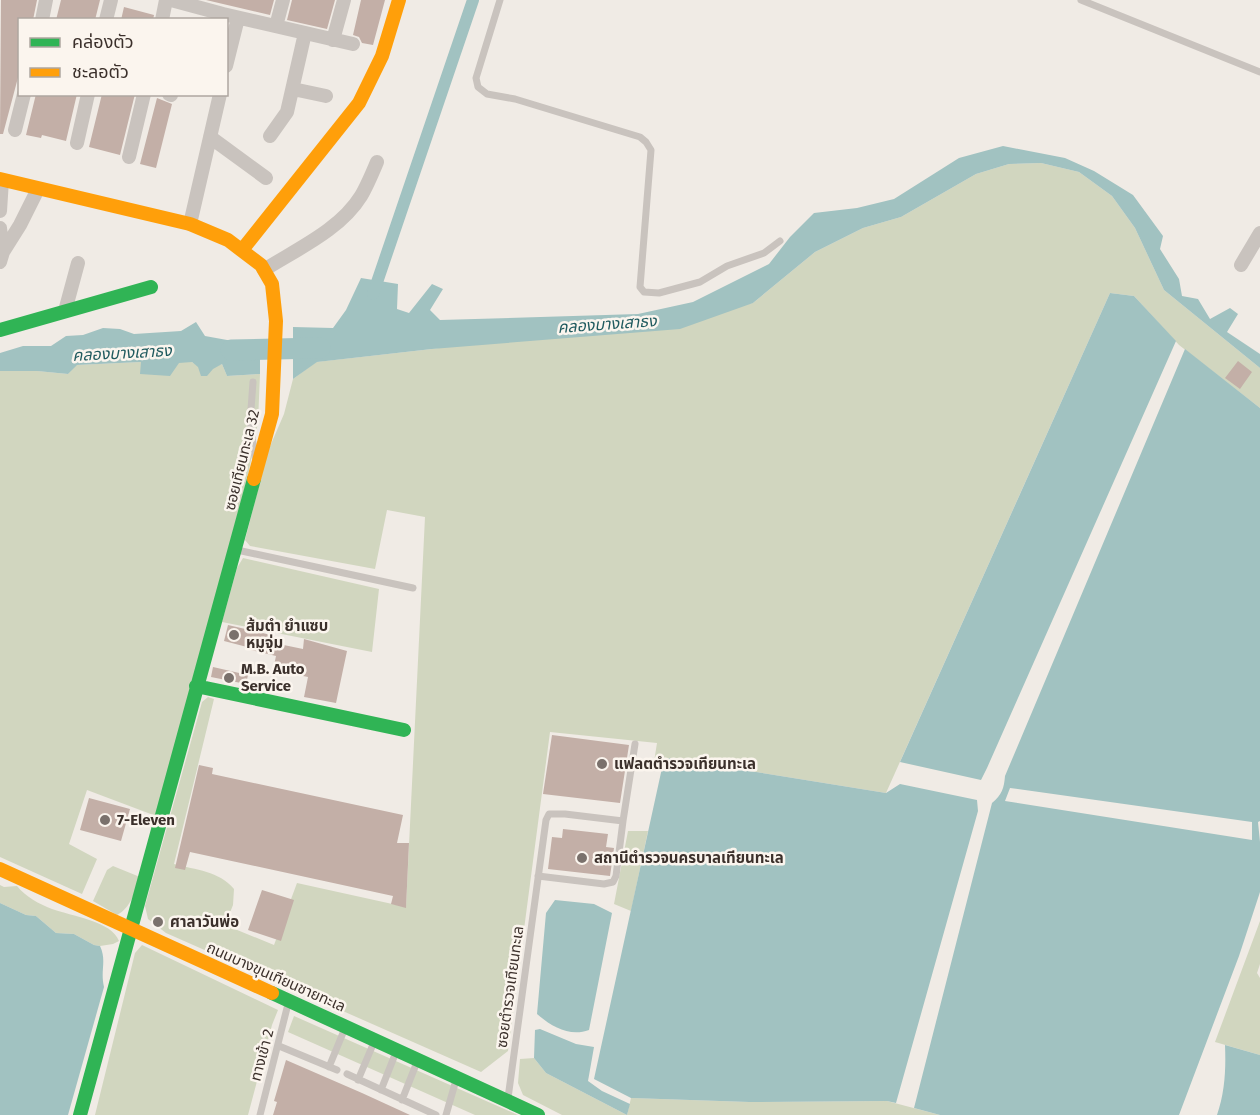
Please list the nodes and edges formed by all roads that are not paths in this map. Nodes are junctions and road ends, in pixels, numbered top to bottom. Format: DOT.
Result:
graph roads {
  1 [pos="46,0"];
  2 [pos="111,0"];
  3 [pos="166,0"];
  4 [pos="171,0"];
  5 [pos="226,0"];
  6 [pos="283,0"];
  7 [pos="344,0"];
  8 [pos="399,0"];
  9 [pos="500,0"];
  10 [pos="1081,0"];
  11 [pos="223,14"];
  12 [pos="42,18"];
  13 [pos="106,18"];
  14 [pos="162,18"];
  15 [pos="238,18"];
  16 [pos="276,26"];
  17 [pos="305,33"];
  18 [pos="333,40"];
  19 [pos="353,44"];
  20 [pos="228,58"];
  21 [pos="1260,72"];
  22 [pos="293,89"];
  23 [pos="24,96"];
  24 [pos="88,96"];
  25 [pos="144,96"];
  26 [pos="220,96"];
  27 [pos="326,96"];
  28 [pos="15,130"];
  29 [pos="270,136"];
  30 [pos="210,137"];
  31 [pos="77,143"];
  32 [pos="129,157"];
  33 [pos="377,162"];
  34 [pos="266,178"];
  35 [pos="1,180"];
  36 [pos="38,189"];
  37 [pos="0,211"];
  38 [pos="190,224"];
  39 [pos="0,228"];
  40 [pos="1260,233"];
  41 [pos="780,241"];
  42 [pos="242,250"];
  43 [pos="2,257"];
  44 [pos="78,263"];
  45 [pos="1241,265"];
  46 [pos="264,270"];
  47 [pos="151,287"];
  48 [pos="65,311"];
  49 [pos="0,330"];
  50 [pos="253,382"];
  51 [pos="258,465"];
  52 [pos="235,549"];
  53 [pos="413,588"];
  54 [pos="196,686"];
  55 [pos="404,730"];
  56 [pos="635,744"];
  57 [pos="623,821"];
  58 [pos="0,869"];
  59 [pos="538,876"];
  60 [pos="130,928"];
  61 [pos="289,1001"];
  62 [pos="346,1026"];
  63 [pos="375,1040"];
  64 [pos="279,1046"];
  65 [pos="397,1050"];
  66 [pos="418,1059"];
  67 [pos="329,1066"];
  68 [pos="338,1070"];
  69 [pos="346,1074"];
  70 [pos="457,1078"];
  71 [pos="358,1080"];
  72 [pos="381,1090"];
  73 [pos="402,1100"];
  74 [pos="508,1101"];
  75 [pos="80,1115"];
  76 [pos="260,1115"];
  77 [pos="436,1115"];
  78 [pos="446,1115"];
  79 [pos="538,1115"];
  1 -- 12 [label="street"];
  2 -- 13 [label="street"];
  3 -- 14 [label="street"];
  4 -- 11 [label="street"];
  5 -- 11 [label="street"];
  6 -- 16 [label="street"];
  7 -- 18 [label="street"];
  8 -- 42 [label="street"];
  9 -- 41 [label="lane"];
  10 -- 21 [label="lane"];
  11 -- 15 [label="street"];
  15 -- 16 [label="street"];
  15 -- 20 [label="street"];
  16 -- 17 [label="street"];
  17 -- 18 [label="street"];
  17 -- 22 [label="street"];
  18 -- 19 [label="street"];
  22 -- 27 [label="street"];
  22 -- 29 [label="street"];
  23 -- 28 [label="street"];
  24 -- 31 [label="street"];
  25 -- 32 [label="street"];
  26 -- 30 [label="street"];
  30 -- 34 [label="street"];
  30 -- 38 [label="street"];
  33 -- 46 [label="street"];
  35 -- 36 [label="street, ซอยเทียนทะเล 32"];
  35 -- 37 [label="street"];
  36 -- 38 [label="street, ซอยเทียนทะเล 32"];
  36 -- 43 [label="street"];
  38 -- 42 [label="street, ซอยเทียนทะเล 32"];
  39 -- 43 [label="street"];
  40 -- 45 [label="street"];
  42 -- 46 [label="street, ซอยเทียนทะเล 32"];
  44 -- 48 [label="street"];
  46 -- 51 [label="street, ซอยเทียนทะเล 32"];
  47 -- 48 [label="street"];
  48 -- 49 [label="street"];
  50 -- 51 [label="lane"];
  51 -- 52 [label="street, ซอยเทียนทะเล 32"];
  52 -- 53 [label="lane"];
  52 -- 54 [label="street, ซอยเทียนทะเล 32"];
  54 -- 55 [label="street"];
  54 -- 60 [label="street, ซอยเทียนทะเล 32"];
  56 -- 57 [label="lane"];
  57 -- 59 [label="lane"];
  57 -- 59 [label="lane, ซอยตำรวจเทียนทะเล"];
  58 -- 60 [label="street, ถนนบางขุนเทียนชายทะเล"];
  59 -- 74 [label="lane, ซอยตำรวจเทียนทะเล"];
  60 -- 61 [label="street, ถนนบางขุนเทียนชายทะเล"];
  60 -- 75 [label="street, ซอยเทียนทะเล 32"];
  61 -- 62 [label="street, ถนนบางขุนเทียนชายทะเล"];
  61 -- 64 [label="lane, ทางเข้า 2"];
  62 -- 63 [label="street, ถนนบางขุนเทียนชายทะเล"];
  62 -- 67 [label="lane"];
  63 -- 65 [label="street, ถนนบางขุนเทียนชายทะเล"];
  63 -- 71 [label="lane"];
  64 -- 67 [label="lane"];
  64 -- 76 [label="lane, ทางเข้า 2"];
  65 -- 66 [label="street, ถนนบางขุนเทียนชายทะเล"];
  65 -- 72 [label="lane"];
  66 -- 70 [label="street, ถนนบางขุนเทียนชายทะเล"];
  66 -- 73 [label="lane"];
  67 -- 68 [label="lane"];
  69 -- 71 [label="lane"];
  70 -- 74 [label="street, ถนนบางขุนเทียนชายทะเล"];
  70 -- 78 [label="lane"];
  71 -- 72 [label="lane"];
  72 -- 73 [label="lane"];
  73 -- 77 [label="lane"];
  74 -- 79 [label="street, ถนนบางขุนเทียนชายทะเล"];
}
